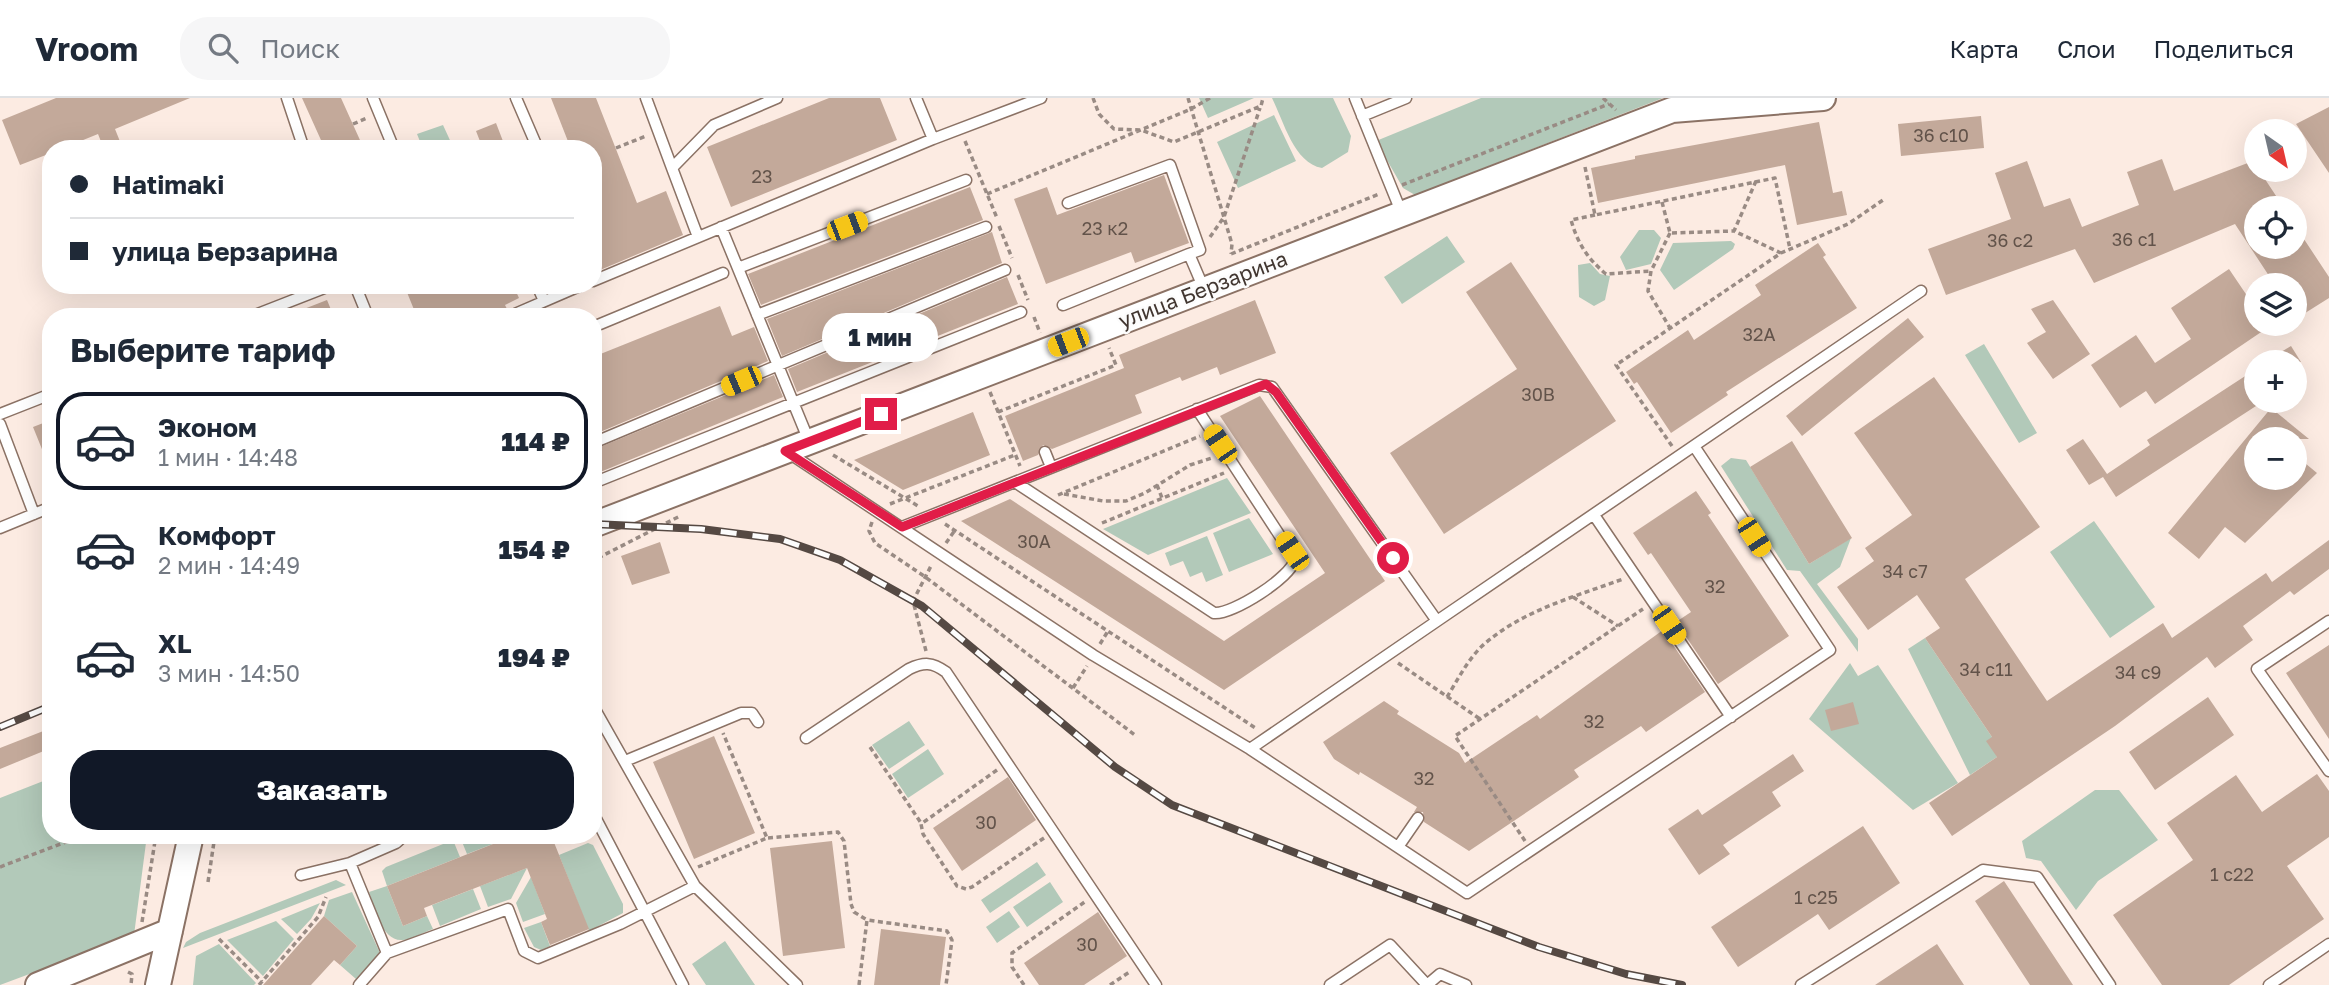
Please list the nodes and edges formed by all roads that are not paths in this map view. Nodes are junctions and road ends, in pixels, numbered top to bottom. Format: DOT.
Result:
graph roads {
  1 [pos="287,98"];
  2 [pos="373,98"];
  3 [pos="516,98"];
  4 [pos="646,98"];
  5 [pos="776,98"];
  6 [pos="916,98"];
  7 [pos="1041,98"];
  8 [pos="1355,98"];
  9 [pos="1406,98"];
  10 [pos="1823,98"];
  11 [pos="1362,116"];
  12 [pos="933,139"];
  13 [pos="301,140"];
  14 [pos="390,140"];
  15 [pos="534,140"];
  16 [pos="672,168"];
  17 [pos="966,180"];
  18 [pos="1068,203"];
  19 [pos="1402,214"];
  20 [pos="722,227"];
  21 [pos="986,227"];
  22 [pos="698,237"];
  23 [pos="1189,254"];
  24 [pos="738,268"];
  25 [pos="1005,270"];
  26 [pos="723,273"];
  27 [pos="602,277"];
  28 [pos="1204,290"];
  29 [pos="1921,290"];
  30 [pos="309,294"];
  31 [pos="541,294"];
  32 [pos="561,294"];
  33 [pos="544,301"];
  34 [pos="1063,305"];
  35 [pos="273,308"];
  36 [pos="528,308"];
  37 [pos="1021,312"];
  38 [pos="757,314"];
  39 [pos="602,323"];
  40 [pos="778,365"];
  41 [pos="42,398"];
  42 [pos="793,402"];
  43 [pos="1197,409"];
  44 [pos="0,414"];
  45 [pos="0,424"];
  46 [pos="602,439"];
  47 [pos="809,442"];
  48 [pos="1694,446"];
  49 [pos="785,451"];
  50 [pos="1045,452"];
  51 [pos="1051,467"];
  52 [pos="602,479"];
  53 [pos="1020,480"];
  54 [pos="42,511"];
  55 [pos="34,514"];
  56 [pos="1594,515"];
  57 [pos="602,522"];
  58 [pos="902,527"];
  59 [pos="0,528"];
  60 [pos="1437,621"];
  61 [pos="2329,621"];
  62 [pos="1731,717"];
  63 [pos="602,721"];
  64 [pos="758,722"];
  65 [pos="806,738"];
  66 [pos="1250,749"];
  67 [pos="625,761"];
  68 [pos="2329,771"];
  69 [pos="1418,818"];
  70 [pos="602,830"];
  71 [pos="189,844"];
  72 [pos="394,844"];
  73 [pos="1398,848"];
  74 [pos="350,863"];
  75 [pos="301,875"];
  76 [pos="695,886"];
  77 [pos="645,912"];
  78 [pos="170,931"];
  79 [pos="2329,944"];
  80 [pos="387,953"];
  81 [pos="38,985"];
  82 [pos="158,985"];
  83 [pos="359,985"];
  84 [pos="683,985"];
  85 [pos="797,985"];
  86 [pos="1156,985"];
  87 [pos="1330,985"];
  88 [pos="1466,985"];
  89 [pos="1801,985"];
  90 [pos="2110,985"];
  91 [pos="2269,985"];
  1 -- 13 [label="lane"];
  2 -- 14 [label="lane"];
  3 -- 15 [label="lane"];
  4 -- 16 [label="lane"];
  5 -- 16 [label="lane"];
  6 -- 12 [label="lane"];
  7 -- 12 [label="lane"];
  8 -- 11 [label="lane"];
  9 -- 11 [label="lane"];
  10 -- 19 [label="street, улица Берзарина"];
  11 -- 19 [label="lane"];
  12 -- 20 [label="lane"];
  16 -- 22 [label="lane"];
  17 -- 24 [label="lane"];
  18 -- 23 [label="lane"];
  19 -- 28 [label="street, улица Берзарина"];
  20 -- 22 [label="lane"];
  20 -- 24 [label="lane"];
  21 -- 38 [label="lane"];
  22 -- 27 [label="lane"];
  23 -- 28 [label="lane"];
  23 -- 34 [label="lane"];
  24 -- 38 [label="lane"];
  25 -- 40 [label="lane"];
  26 -- 39 [label="lane"];
  28 -- 47 [label="street, улица Берзарина"];
  29 -- 48 [label="lane"];
  30 -- 35 [label="lane"];
  31 -- 33 [label="lane"];
  32 -- 33 [label="lane"];
  33 -- 36 [label="lane"];
  37 -- 42 [label="lane"];
  38 -- 40 [label="lane"];
  40 -- 42 [label="lane"];
  40 -- 46 [label="lane"];
  41 -- 44 [label="lane"];
  42 -- 47 [label="lane"];
  42 -- 52 [label="lane"];
  43 -- 51 [label="lane"];
  43 -- 53 [label="lane"];
  43 -- 60 [label="lane"];
  45 -- 55 [label="lane"];
  47 -- 49 [label="street, улица Берзарина"];
  48 -- 56 [label="lane"];
  48 -- 62 [label="lane"];
  49 -- 57 [label="street, улица Берзарина"];
  49 -- 58 [label="lane"];
  50 -- 51 [label="lane"];
  51 -- 53 [label="lane"];
  53 -- 58 [label="lane"];
  54 -- 55 [label="lane"];
  55 -- 59 [label="lane"];
  56 -- 60 [label="lane"];
  56 -- 62 [label="lane"];
  58 -- 66 [label="lane"];
  60 -- 66 [label="lane"];
  61 -- 68 [label="lane"];
  62 -- 73 [label="lane"];
  63 -- 67 [label="lane"];
  64 -- 67 [label="lane"];
  65 -- 86 [label="lane"];
  66 -- 73 [label="lane"];
  67 -- 76 [label="lane"];
  69 -- 73 [label="lane"];
  70 -- 77 [label="lane"];
  71 -- 78 [label="street"];
  72 -- 74 [label="lane"];
  74 -- 75 [label="lane"];
  74 -- 80 [label="lane"];
  76 -- 77 [label="lane"];
  76 -- 85 [label="lane"];
  77 -- 80 [label="lane"];
  77 -- 84 [label="lane"];
  78 -- 81 [label="street"];
  78 -- 82 [label="street"];
  79 -- 91 [label="lane"];
  80 -- 83 [label="lane"];
  87 -- 88 [label="lane"];
  89 -- 90 [label="lane"];
}
